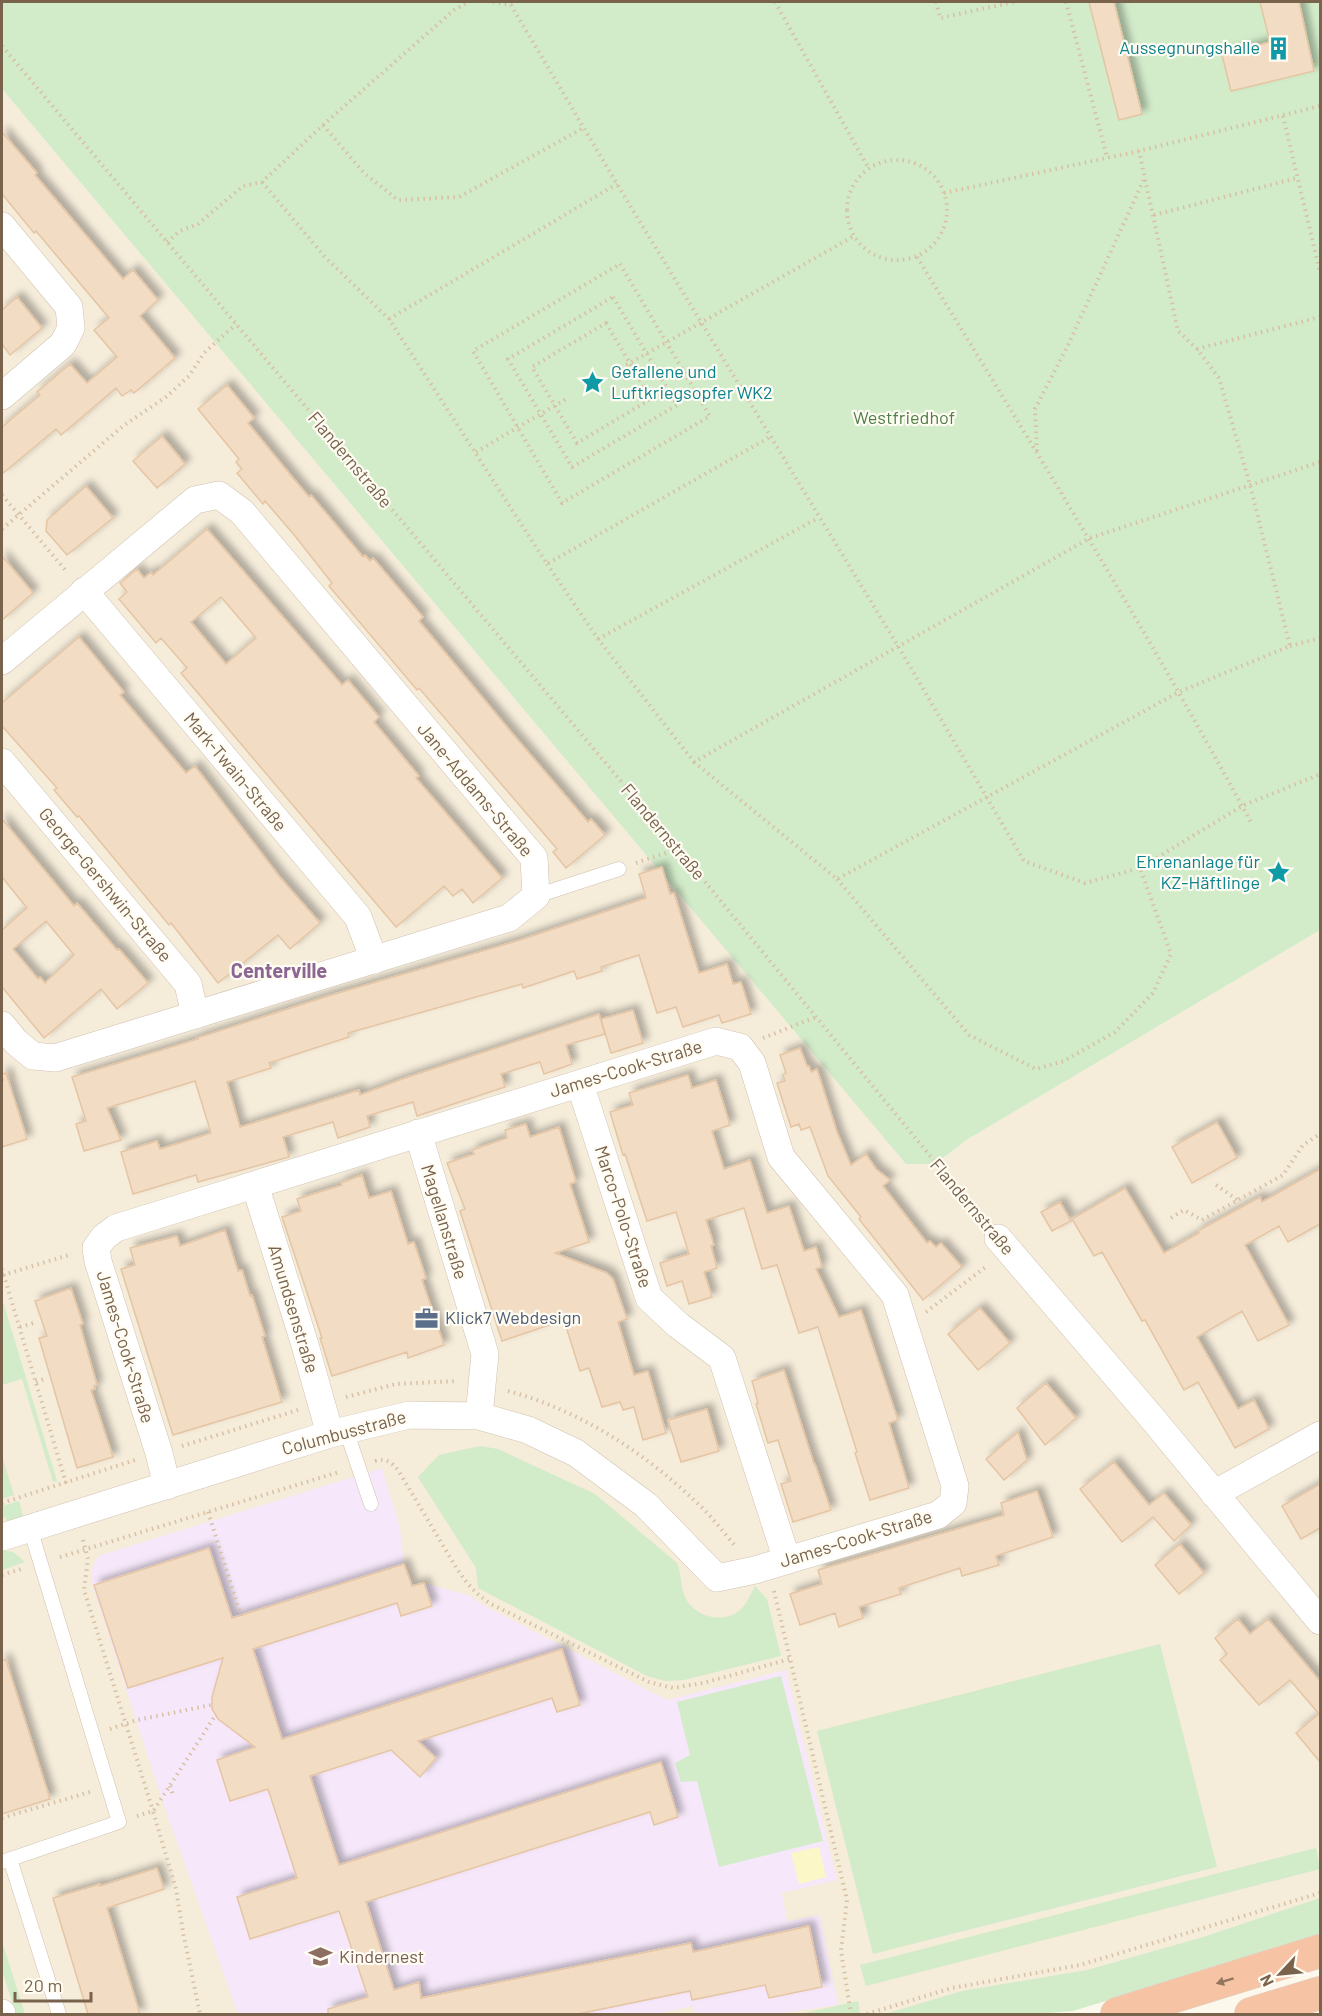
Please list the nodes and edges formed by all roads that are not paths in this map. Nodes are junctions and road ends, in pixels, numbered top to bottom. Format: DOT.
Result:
graph roads {
  1 [pos="2,226"];
  2 [pos="2,396"];
  3 [pos="84,591"];
  4 [pos="2,661"];
  5 [pos="2,762"];
  6 [pos="619,869"];
  7 [pos="536,896"];
  8 [pos="374,960"];
  9 [pos="195,1015"];
  10 [pos="2,1025"];
  11 [pos="580,1084"];
  12 [pos="417,1133"];
  13 [pos="255,1185"];
  14 [pos="1004,1244"];
  15 [pos="479,1416"];
  16 [pos="338,1432"];
  17 [pos="1320,1435"];
  18 [pos="167,1486"];
  19 [pos="1214,1494"];
  20 [pos="371,1504"];
  21 [pos="30,1528"];
  22 [pos="2,1537"];
  23 [pos="787,1560"];
  24 [pos="717,1578"];
  25 [pos="1320,1621"];
  26 [pos="6,1860"];
  27 [pos="1320,1951"];
  28 [pos="1320,1993"];
  29 [pos="59,2014"];
  30 [pos="1117,2014"];
  31 [pos="1251,2014"];
  1 -- 2 [label="street"];
  3 -- 4 [label="street, Jane-Addams-Straße"];
  3 -- 7 [label="street, Jane-Addams-Straße"];
  3 -- 8 [label="street, Mark-Twain-Straße"];
  5 -- 9 [label="street, George-Gershwin-Straße"];
  6 -- 7 [label="lane"];
  7 -- 8 [label="street"];
  8 -- 9 [label="street"];
  9 -- 10 [label="street"];
  11 -- 12 [label="street, James-Cook-Straße"];
  11 -- 23 [label="street, Marco-Polo-Straße"];
  11 -- 23 [label="street, James-Cook-Straße"];
  12 -- 13 [label="street, James-Cook-Straße"];
  12 -- 15 [label="street, Magellanstraße"];
  13 -- 16 [label="street, Amundsenstraße"];
  13 -- 18 [label="street, James-Cook-Straße"];
  14 -- 19 [label="street, Flandernstraße"];
  15 -- 16 [label="street, Columbusstraße"];
  15 -- 24 [label="street, Columbusstraße"];
  16 -- 18 [label="street, Columbusstraße"];
  16 -- 20 [label="lane"];
  17 -- 19 [label="street"];
  18 -- 21 [label="street, Columbusstraße"];
  19 -- 25 [label="street, Flandernstraße"];
  21 -- 22 [label="street, Columbusstraße"];
  21 -- 26 [label="lane"];
  23 -- 24 [label="street, James-Cook-Straße"];
  26 -- 29 [label="lane"];
  27 -- 30 [label="highway, one-way"];
  28 -- 31 [label="highway"];
}
